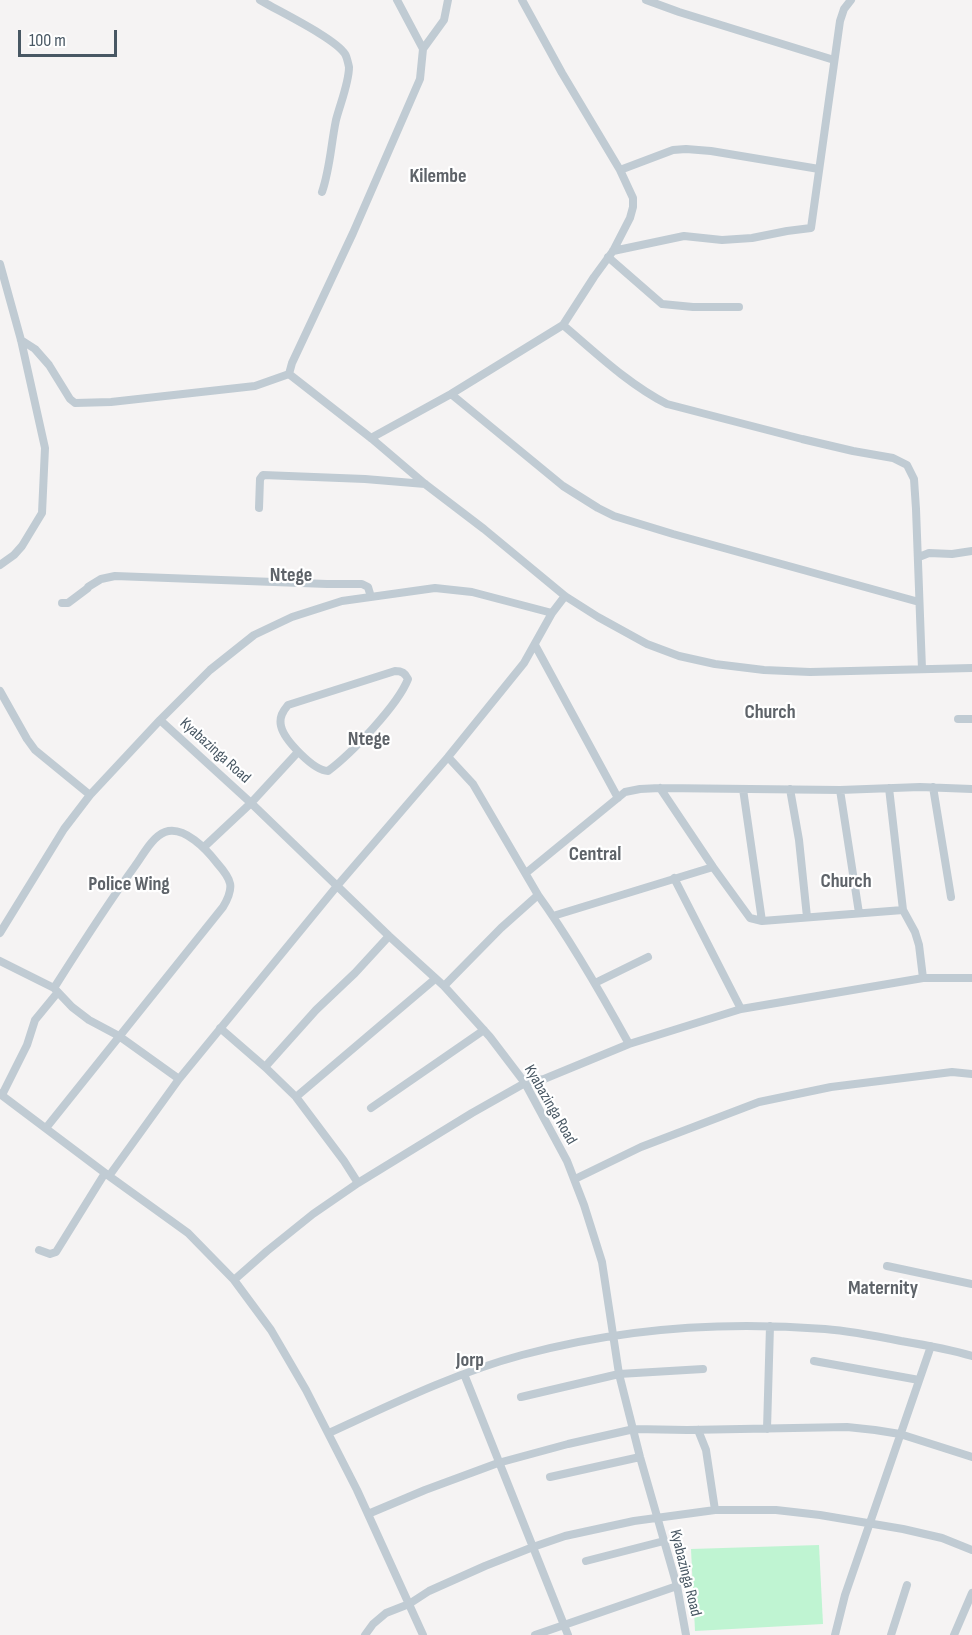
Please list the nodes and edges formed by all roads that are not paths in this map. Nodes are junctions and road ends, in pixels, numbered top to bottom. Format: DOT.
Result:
graph roads {
  1 [pos="260,0"];
  2 [pos="397,0"];
  3 [pos="448,0"];
  4 [pos="522,0"];
  5 [pos="646,0"];
  6 [pos="850,0"];
  7 [pos="423,49"];
  8 [pos="834,60"];
  9 [pos="819,169"];
  10 [pos="620,170"];
  11 [pos="322,192"];
  12 [pos="611,254"];
  13 [pos="0,264"];
  14 [pos="739,307"];
  15 [pos="563,325"];
  16 [pos="21,340"];
  17 [pos="289,374"];
  18 [pos="451,394"];
  19 [pos="371,438"];
  20 [pos="424,484"];
  21 [pos="259,508"];
  22 [pos="972,551"];
  23 [pos="919,557"];
  24 [pos="0,565"];
  25 [pos="565,596"];
  26 [pos="371,597"];
  27 [pos="919,602"];
  28 [pos="62,603"];
  29 [pos="552,613"];
  30 [pos="535,645"];
  31 [pos="972,668"];
  32 [pos="922,669"];
  33 [pos="0,691"];
  34 [pos="958,719"];
  35 [pos="972,719"];
  36 [pos="160,720"];
  37 [pos="298,752"];
  38 [pos="448,757"];
  39 [pos="933,787"];
  40 [pos="660,788"];
  41 [pos="889,788"];
  42 [pos="743,789"];
  43 [pos="790,789"];
  44 [pos="972,789"];
  45 [pos="840,790"];
  46 [pos="90,795"];
  47 [pos="618,798"];
  48 [pos="251,803"];
  49 [pos="204,847"];
  50 [pos="713,867"];
  51 [pos="526,873"];
  52 [pos="674,878"];
  53 [pos="337,886"];
  54 [pos="538,895"];
  55 [pos="951,897"];
  56 [pos="903,910"];
  57 [pos="859,913"];
  58 [pos="553,916"];
  59 [pos="807,917"];
  60 [pos="762,921"];
  61 [pos="0,933"];
  62 [pos="388,936"];
  63 [pos="648,957"];
  64 [pos="0,961"];
  65 [pos="923,978"];
  66 [pos="972,978"];
  67 [pos="435,979"];
  68 [pos="595,983"];
  69 [pos="444,986"];
  70 [pos="56,990"];
  71 [pos="741,1009"];
  72 [pos="220,1028"];
  73 [pos="484,1029"];
  74 [pos="119,1036"];
  75 [pos="629,1044"];
  76 [pos="265,1067"];
  77 [pos="972,1074"];
  78 [pos="178,1079"];
  79 [pos="525,1083"];
  80 [pos="1,1095"];
  81 [pos="296,1097"];
  82 [pos="371,1108"];
  83 [pos="46,1128"];
  84 [pos="107,1174"];
  85 [pos="575,1179"];
  86 [pos="358,1183"];
  87 [pos="39,1250"];
  88 [pos="887,1266"];
  89 [pos="234,1280"];
  90 [pos="972,1284"];
  91 [pos="770,1326"];
  92 [pos="614,1335"];
  93 [pos="931,1346"];
  94 [pos="972,1356"];
  95 [pos="814,1361"];
  96 [pos="703,1369"];
  97 [pos="464,1374"];
  98 [pos="619,1374"];
  99 [pos="919,1380"];
  100 [pos="521,1396"];
  101 [pos="634,1428"];
  102 [pos="767,1429"];
  103 [pos="699,1430"];
  104 [pos="329,1433"];
  105 [pos="900,1434"];
  106 [pos="640,1457"];
  107 [pos="972,1457"];
  108 [pos="498,1463"];
  109 [pos="550,1477"];
  110 [pos="715,1510"];
  111 [pos="368,1514"];
  112 [pos="657,1518"];
  113 [pos="870,1523"];
  114 [pos="664,1541"];
  115 [pos="533,1547"];
  116 [pos="972,1550"];
  117 [pos="586,1561"];
  118 [pos="907,1585"];
  119 [pos="677,1586"];
  120 [pos="972,1593"];
  121 [pos="409,1604"];
  122 [pos="563,1624"];
  123 [pos="365,1635"];
  124 [pos="423,1635"];
  125 [pos="536,1635"];
  126 [pos="568,1635"];
  127 [pos="686,1635"];
  128 [pos="835,1635"];
  129 [pos="891,1635"];
  130 [pos="954,1635"];
  1 -- 11 [label="street"];
  2 -- 7 [label="street"];
  3 -- 7 [label="street"];
  4 -- 10 [label="street"];
  5 -- 8 [label="street"];
  6 -- 8 [label="street"];
  7 -- 17 [label="street"];
  8 -- 9 [label="street"];
  9 -- 10 [label="street"];
  9 -- 12 [label="street"];
  10 -- 12 [label="street"];
  12 -- 14 [label="street"];
  12 -- 15 [label="street"];
  13 -- 16 [label="street"];
  15 -- 18 [label="street"];
  15 -- 23 [label="street"];
  16 -- 17 [label="street"];
  16 -- 24 [label="street"];
  17 -- 19 [label="street"];
  18 -- 19 [label="street"];
  18 -- 27 [label="street"];
  19 -- 20 [label="street"];
  20 -- 21 [label="street"];
  20 -- 25 [label="street"];
  22 -- 23 [label="street"];
  23 -- 27 [label="street"];
  25 -- 29 [label="street"];
  25 -- 32 [label="street"];
  26 -- 28 [label="street"];
  26 -- 29 [label="street"];
  26 -- 36 [label="street"];
  27 -- 32 [label="street"];
  29 -- 30 [label="street"];
  30 -- 38 [label="street"];
  30 -- 47 [label="street"];
  31 -- 32 [label="street"];
  33 -- 46 [label="street"];
  34 -- 35 [label="street"];
  36 -- 46 [label="street"];
  36 -- 48 [label="street, Kyabazinga Road"];
  37 -- 37 [label="street"];
  37 -- 48 [label="street"];
  38 -- 51 [label="street"];
  38 -- 53 [label="street"];
  39 -- 41 [label="street"];
  39 -- 44 [label="street"];
  39 -- 55 [label="street"];
  40 -- 42 [label="street"];
  40 -- 47 [label="street"];
  40 -- 50 [label="street"];
  41 -- 45 [label="street"];
  41 -- 56 [label="street"];
  42 -- 43 [label="street"];
  42 -- 60 [label="street"];
  43 -- 45 [label="street"];
  43 -- 59 [label="street"];
  45 -- 57 [label="street"];
  46 -- 61 [label="street"];
  47 -- 51 [label="street"];
  48 -- 49 [label="street"];
  48 -- 53 [label="street, Kyabazinga Road"];
  49 -- 70 [label="street"];
  49 -- 74 [label="street"];
  50 -- 52 [label="street"];
  50 -- 60 [label="street"];
  51 -- 54 [label="street"];
  52 -- 58 [label="street"];
  52 -- 71 [label="street"];
  53 -- 62 [label="street, Kyabazinga Road"];
  53 -- 72 [label="street"];
  54 -- 58 [label="street"];
  54 -- 69 [label="street"];
  56 -- 57 [label="street"];
  56 -- 65 [label="street"];
  57 -- 59 [label="street"];
  58 -- 68 [label="street"];
  59 -- 60 [label="street"];
  62 -- 67 [label="street, Kyabazinga Road"];
  62 -- 76 [label="street"];
  63 -- 68 [label="street"];
  64 -- 70 [label="street"];
  65 -- 66 [label="street"];
  65 -- 71 [label="street"];
  67 -- 69 [label="street, Kyabazinga Road"];
  67 -- 81 [label="street"];
  68 -- 75 [label="street"];
  69 -- 73 [label="street, Kyabazinga Road"];
  70 -- 74 [label="street"];
  70 -- 80 [label="street"];
  71 -- 75 [label="street"];
  72 -- 76 [label="street"];
  72 -- 78 [label="street"];
  73 -- 79 [label="street, Kyabazinga Road"];
  73 -- 82 [label="street"];
  74 -- 78 [label="street"];
  74 -- 83 [label="street"];
  75 -- 79 [label="street"];
  76 -- 81 [label="street"];
  77 -- 85 [label="street"];
  78 -- 84 [label="street"];
  79 -- 85 [label="street, Kyabazinga Road"];
  79 -- 86 [label="street"];
  80 -- 83 [label="street"];
  81 -- 86 [label="street"];
  83 -- 84 [label="street"];
  84 -- 87 [label="street"];
  84 -- 89 [label="street"];
  85 -- 92 [label="street, Kyabazinga Road"];
  86 -- 89 [label="street"];
  88 -- 90 [label="street"];
  89 -- 104 [label="street"];
  91 -- 92 [label="street"];
  91 -- 93 [label="street"];
  91 -- 102 [label="street"];
  92 -- 97 [label="street"];
  92 -- 98 [label="street, Kyabazinga Road"];
  93 -- 94 [label="street"];
  93 -- 99 [label="street"];
  95 -- 99 [label="street"];
  96 -- 98 [label="street"];
  97 -- 104 [label="street"];
  97 -- 108 [label="street"];
  98 -- 100 [label="street"];
  98 -- 101 [label="street, Kyabazinga Road"];
  99 -- 105 [label="street"];
  101 -- 103 [label="street"];
  101 -- 106 [label="street, Kyabazinga Road"];
  101 -- 108 [label="street"];
  102 -- 103 [label="street"];
  102 -- 105 [label="street"];
  103 -- 110 [label="street"];
  104 -- 111 [label="street"];
  105 -- 107 [label="street"];
  105 -- 113 [label="street"];
  106 -- 109 [label="street"];
  106 -- 112 [label="street, Kyabazinga Road"];
  108 -- 111 [label="street"];
  108 -- 115 [label="street"];
  110 -- 112 [label="street"];
  110 -- 113 [label="street"];
  111 -- 121 [label="street"];
  112 -- 114 [label="street, Kyabazinga Road"];
  112 -- 115 [label="street"];
  113 -- 116 [label="street"];
  113 -- 128 [label="street"];
  114 -- 117 [label="street"];
  114 -- 119 [label="street, Kyabazinga Road"];
  115 -- 121 [label="street"];
  115 -- 122 [label="street"];
  118 -- 129 [label="street"];
  119 -- 122 [label="street"];
  119 -- 127 [label="street, Kyabazinga Road"];
  120 -- 130 [label="street"];
  121 -- 123 [label="street"];
  121 -- 124 [label="street"];
  122 -- 125 [label="street"];
  122 -- 126 [label="street"];
}
